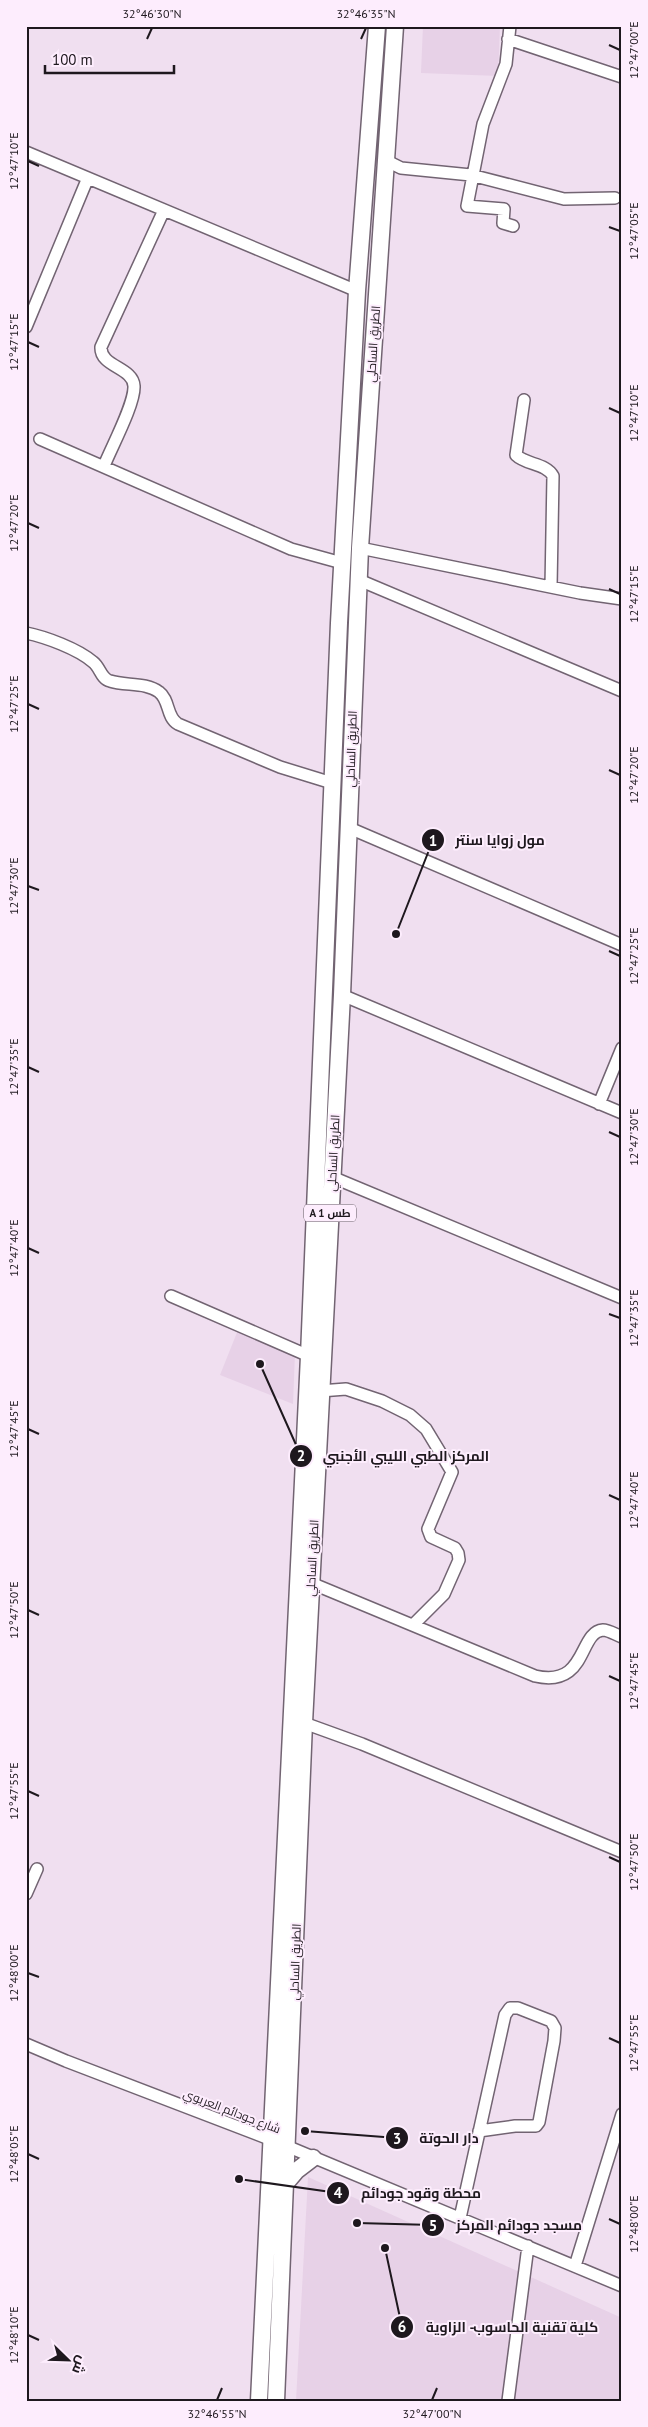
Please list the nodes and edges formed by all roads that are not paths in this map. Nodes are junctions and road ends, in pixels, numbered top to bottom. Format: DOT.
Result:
graph roads {
  1 [pos="377,26"];
  2 [pos="395,26"];
  3 [pos="510,26"];
  4 [pos="508,39"];
  5 [pos="622,77"];
  6 [pos="26,152"];
  7 [pos="387,161"];
  8 [pos="472,175"];
  9 [pos="87,180"];
  10 [pos="614,198"];
  11 [pos="164,210"];
  12 [pos="513,226"];
  13 [pos="357,291"];
  14 [pos="26,327"];
  15 [pos="524,400"];
  16 [pos="40,439"];
  17 [pos="104,466"];
  18 [pos="360,548"];
  19 [pos="342,563"];
  20 [pos="359,580"];
  21 [pos="551,587"];
  22 [pos="622,599"];
  23 [pos="26,633"];
  24 [pos="622,691"];
  25 [pos="332,783"];
  26 [pos="347,827"];
  27 [pos="622,945"];
  28 [pos="342,995"];
  29 [pos="622,1048"];
  30 [pos="598,1104"];
  31 [pos="622,1114"];
  32 [pos="332,1177"];
  33 [pos="171,1296"];
  34 [pos="622,1298"];
  35 [pos="309,1356"];
  36 [pos="320,1391"];
  37 [pos="311,1583"];
  38 [pos="414,1624"];
  39 [pos="622,1637"];
  40 [pos="304,1723"];
  41 [pos="622,1852"];
  42 [pos="37,1870"];
  43 [pos="26,1894"];
  44 [pos="26,2044"];
  45 [pos="622,2114"];
  46 [pos="479,2131"];
  47 [pos="280,2144"];
  48 [pos="313,2158"];
  49 [pos="285,2184"];
  50 [pos="460,2218"];
  51 [pos="528,2246"];
  52 [pos="575,2266"];
  53 [pos="622,2286"];
  54 [pos="259,2401"];
  55 [pos="276,2401"];
  56 [pos="508,2401"];
  1 -- 13 [label="highway, الطريق الساحلي / A 1 طس"];
  2 -- 7 [label="highway, الطريق الساحلي / A 1 طس"];
  3 -- 4 [label="street"];
  4 -- 5 [label="street"];
  4 -- 8 [label="street"];
  6 -- 9 [label="street"];
  7 -- 8 [label="street"];
  7 -- 18 [label="highway, الطريق الساحلي / A 1 طس"];
  8 -- 10 [label="street"];
  8 -- 12 [label="street"];
  9 -- 11 [label="street"];
  9 -- 14 [label="street"];
  11 -- 13 [label="street"];
  11 -- 17 [label="street"];
  13 -- 19 [label="highway, الطريق الساحلي / A 1 طس"];
  15 -- 21 [label="street"];
  16 -- 17 [label="street"];
  17 -- 19 [label="street"];
  18 -- 20 [label="highway, الطريق الساحلي / A 1 طس"];
  18 -- 21 [label="street"];
  19 -- 25 [label="highway, الطريق الساحلي / A 1 طس"];
  20 -- 24 [label="street"];
  20 -- 26 [label="highway, الطريق الساحلي / A 1 طس"];
  21 -- 22 [label="street"];
  23 -- 25 [label="street"];
  25 -- 35 [label="highway, الطريق الساحلي / A 1 طس"];
  26 -- 27 [label="street"];
  26 -- 28 [label="highway, الطريق الساحلي / A 1 طس"];
  28 -- 30 [label="street"];
  28 -- 32 [label="highway, الطريق الساحلي / A 1 طس"];
  29 -- 30 [label="street"];
  30 -- 31 [label="street"];
  32 -- 34 [label="street"];
  32 -- 36 [label="highway, الطريق الساحلي / A 1 طس"];
  33 -- 35 [label="street"];
  35 -- 47 [label="highway, الطريق الساحلي / A 1 طس"];
  36 -- 37 [label="highway, الطريق الساحلي / A 1 طس"];
  36 -- 38 [label="street"];
  37 -- 38 [label="street"];
  37 -- 40 [label="highway, الطريق الساحلي / A 1 طس"];
  38 -- 39 [label="street"];
  40 -- 41 [label="street"];
  40 -- 47 [label="highway, الطريق الساحلي / A 1 طس"];
  42 -- 43 [label="street"];
  44 -- 47 [label="street, شارع جودائم العريوي"];
  45 -- 52 [label="street"];
  46 -- 46 [label="street"];
  46 -- 50 [label="street"];
  47 -- 48 [label="street, شارع جودائم العريوي"];
  47 -- 49 [label="highway, الطريق الساحلي / A 1 طس"];
  47 -- 54 [label="highway, الطريق الساحلي / A 1 طس"];
  48 -- 49 [label="highway"];
  48 -- 50 [label="street, شارع جودائم العريوي"];
  49 -- 55 [label="highway, الطريق الساحلي / A 1 طس"];
  50 -- 51 [label="street, شارع جودائم العريوي"];
  51 -- 52 [label="street, شارع جودائم العريوي"];
  51 -- 56 [label="street"];
  52 -- 53 [label="street, شارع جودائم العريوي"];
}
